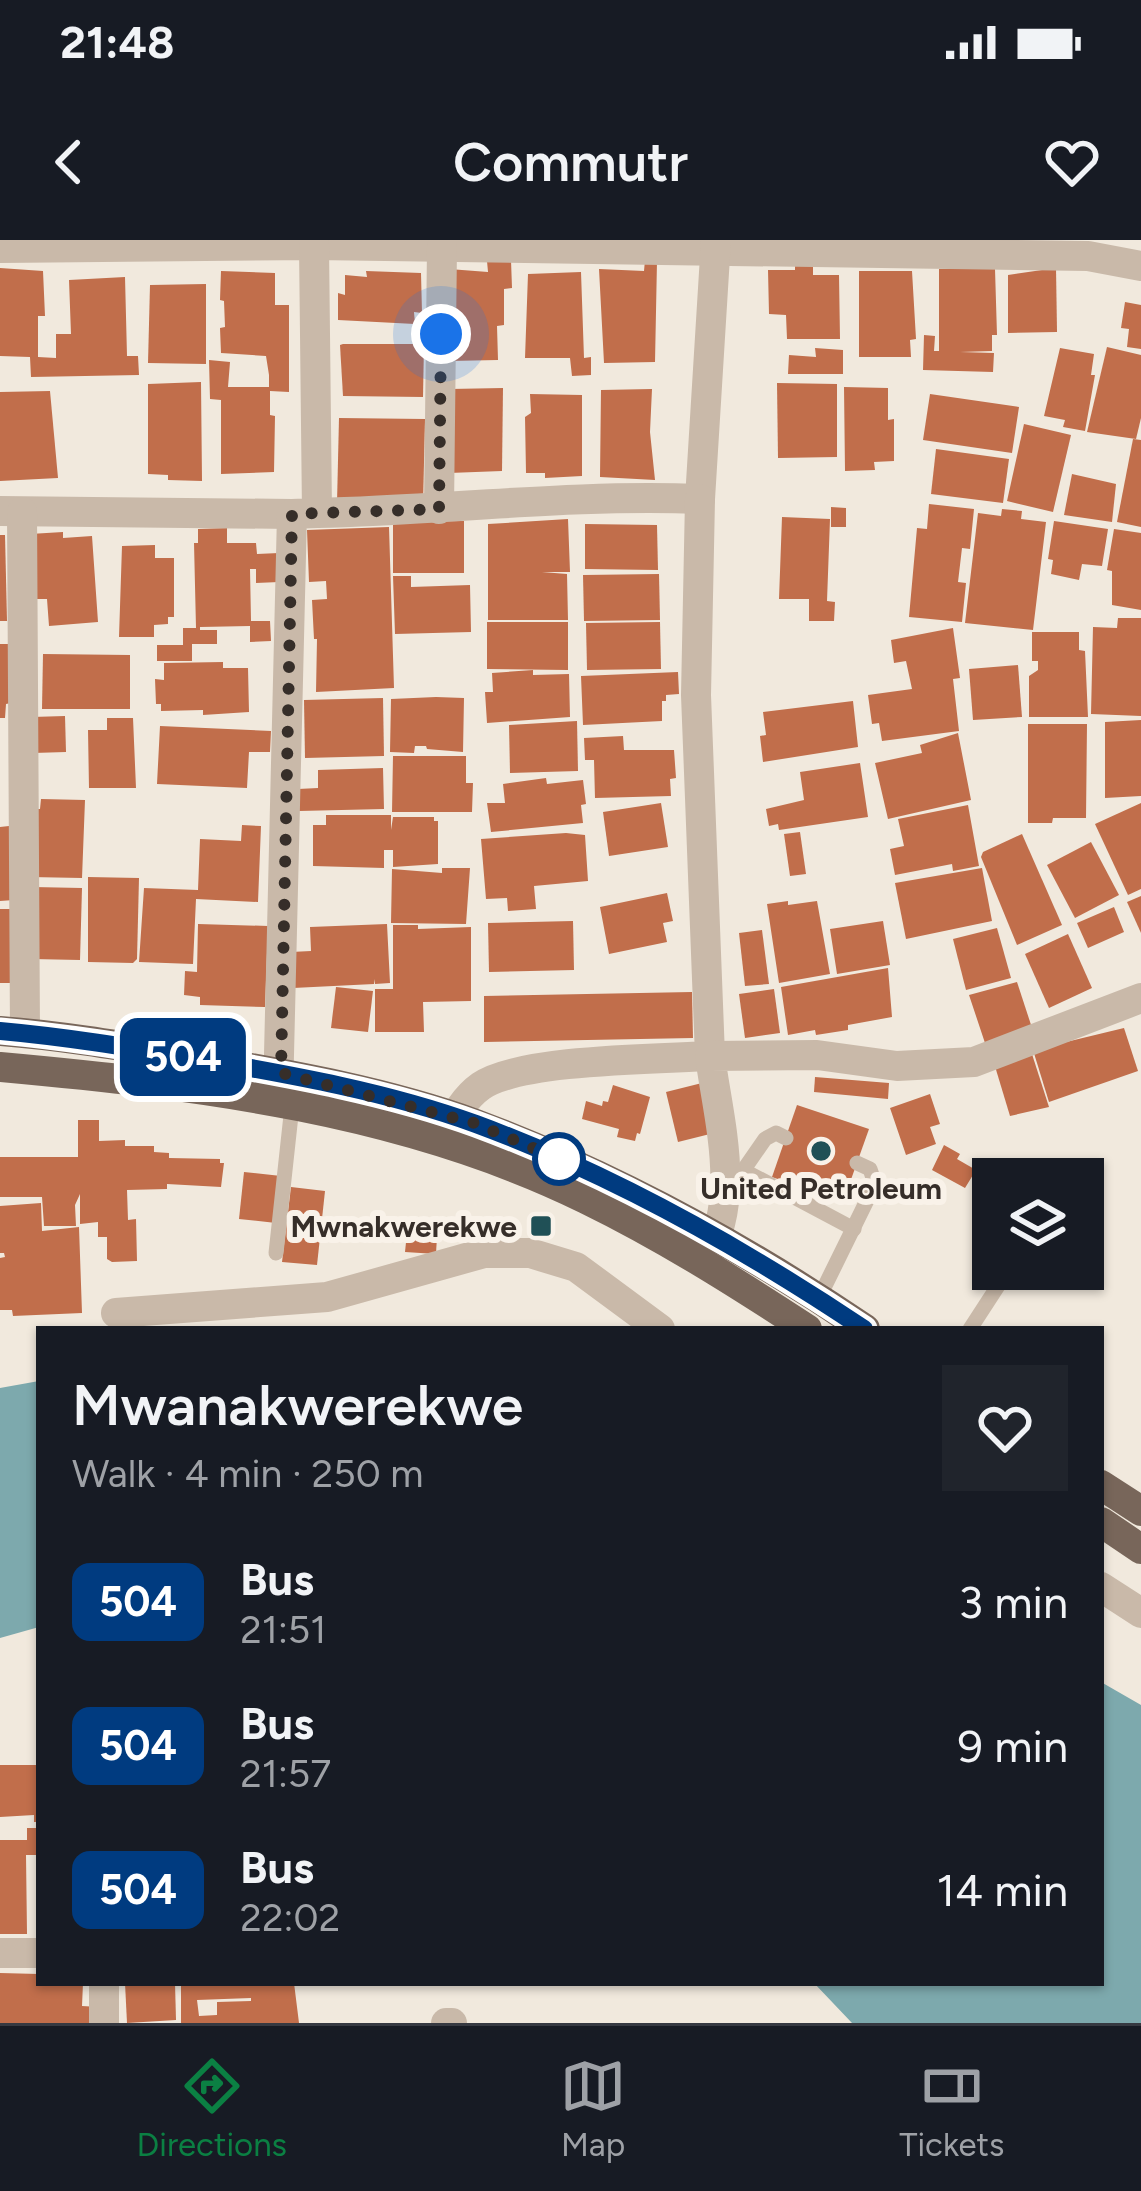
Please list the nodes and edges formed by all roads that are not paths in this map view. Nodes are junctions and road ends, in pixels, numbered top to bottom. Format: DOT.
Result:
graph roads {
  1 [pos="314,244"];
  2 [pos="716,245"];
  3 [pos="442,247"];
  4 [pos="0,248"];
  5 [pos="1141,266"];
  6 [pos="700,499"];
  7 [pos="439,509"];
  8 [pos="11,512"];
  9 [pos="304,513"];
  10 [pos="1141,998"];
  11 [pos="13,1032"];
  12 [pos="710,1056"];
  13 [pos="0,1067"];
  14 [pos="283,1094"];
  15 [pos="448,1131"];
  16 [pos="786,1138"];
  17 [pos="857,1163"];
  18 [pos="735,1180"];
  19 [pos="854,1229"];
  20 [pos="712,1249"];
  21 [pos="276,1253"];
  22 [pos="996,1290"];
  23 [pos="819,1298"];
  24 [pos="116,1313"];
  25 [pos="656,1326"];
  26 [pos="803,1326"];
  27 [pos="861,1326"];
  28 [pos="972,1326"];
  29 [pos="1104,1487"];
  30 [pos="1141,1511"];
  31 [pos="1104,1524"];
  32 [pos="1141,1549"];
  33 [pos="1104,1589"];
  34 [pos="1141,1613"];
  35 [pos="0,1953"];
  36 [pos="36,1953"];
  37 [pos="104,1986"];
  38 [pos="104,2023"];
  1 -- 3 [label="street"];
  1 -- 4 [label="street"];
  1 -- 9 [label="street"];
  2 -- 3 [label="street"];
  2 -- 5 [label="street"];
  2 -- 6 [label="street"];
  3 -- 7 [label="street"];
  6 -- 7 [label="street"];
  6 -- 12 [label="street"];
  7 -- 9 [label="street"];
  8 -- 9 [label="street"];
  8 -- 11 [label="street"];
  9 -- 14 [label="street"];
  10 -- 12 [label="street"];
  11 -- 14 [label="main road"];
  12 -- 15 [label="street"];
  12 -- 18 [label="street"];
  13 -- 14 [label="main road"];
  14 -- 15 [label="main road"];
  14 -- 21 [label="lane"];
  15 -- 20 [label="main road"];
  16 -- 18 [label="lane"];
  17 -- 19 [label="lane"];
  18 -- 19 [label="lane"];
  18 -- 20 [label="street"];
  19 -- 23 [label="lane"];
  20 -- 23 [label="main road"];
  20 -- 26 [label="main road"];
  22 -- 28 [label="lane"];
  23 -- 27 [label="main road"];
  24 -- 25 [label="street"];
  29 -- 30 [label="main road"];
  31 -- 32 [label="main road"];
  33 -- 34 [label="street"];
  35 -- 36 [label="street"];
  37 -- 38 [label="street"];
}
